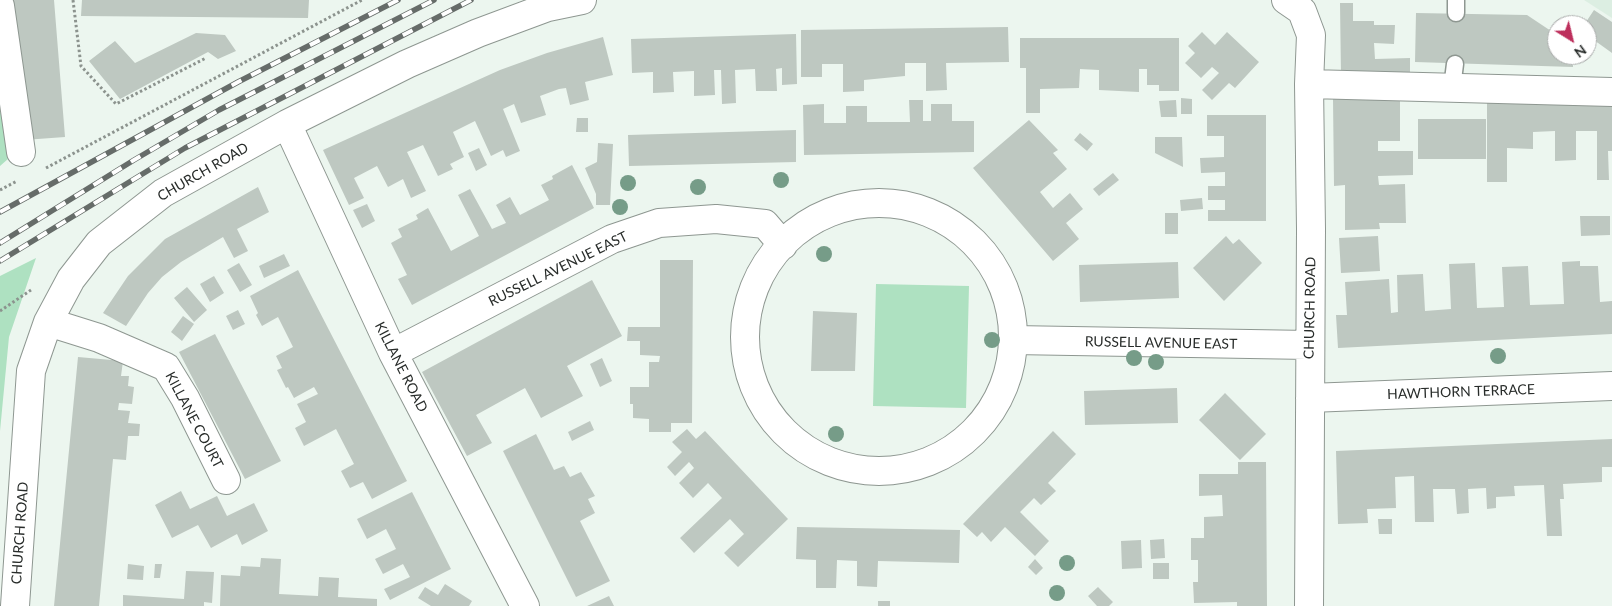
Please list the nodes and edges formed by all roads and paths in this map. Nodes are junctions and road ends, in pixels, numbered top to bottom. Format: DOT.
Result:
graph roads {
  1 [pos="73,0"];
  2 [pos="362,0"];
  3 [pos="582,0"];
  4 [pos="1298,4"];
  5 [pos="0,6"];
  6 [pos="206,58"];
  7 [pos="1309,84"];
  8 [pos="1612,92"];
  9 [pos="287,124"];
  10 [pos="23,165"];
  11 [pos="42,169"];
  12 [pos="0,190"];
  13 [pos="783,245"];
  14 [pos="35,287"];
  15 [pos="0,310"];
  16 [pos="48,322"];
  17 [pos="1013,340"];
  18 [pos="1309,345"];
  19 [pos="392,353"];
  20 [pos="1612,386"];
  21 [pos="1310,398"];
  22 [pos="226,480"];
  23 [pos="16,606"];
  24 [pos="525,606"];
  25 [pos="1309,606"];
  1 -- 6 [label="path"];
  2 -- 11 [label="path"];
  3 -- 9 [label="street, CHURCH ROAD"];
  4 -- 7 [label="street, CHURCH ROAD"];
  5 -- 10 [label="street"];
  7 -- 8 [label="street"];
  7 -- 18 [label="street, CHURCH ROAD"];
  9 -- 16 [label="street, CHURCH ROAD"];
  9 -- 19 [label="street, KILLANE ROAD"];
  10 -- 12 [label="path"];
  13 -- 17 [label="street"];
  13 -- 17 [label="street"];
  13 -- 19 [label="street, RUSSELL AVENUE EAST"];
  14 -- 15 [label="path"];
  16 -- 22 [label="street, KILLANE COURT"];
  16 -- 23 [label="street, CHURCH ROAD"];
  17 -- 18 [label="street, RUSSELL AVENUE EAST"];
  18 -- 21 [label="street, CHURCH ROAD"];
  19 -- 24 [label="street, KILLANE ROAD"];
  20 -- 21 [label="street, HAWTHORN TERRACE"];
  21 -- 25 [label="street, CHURCH ROAD"];
}
